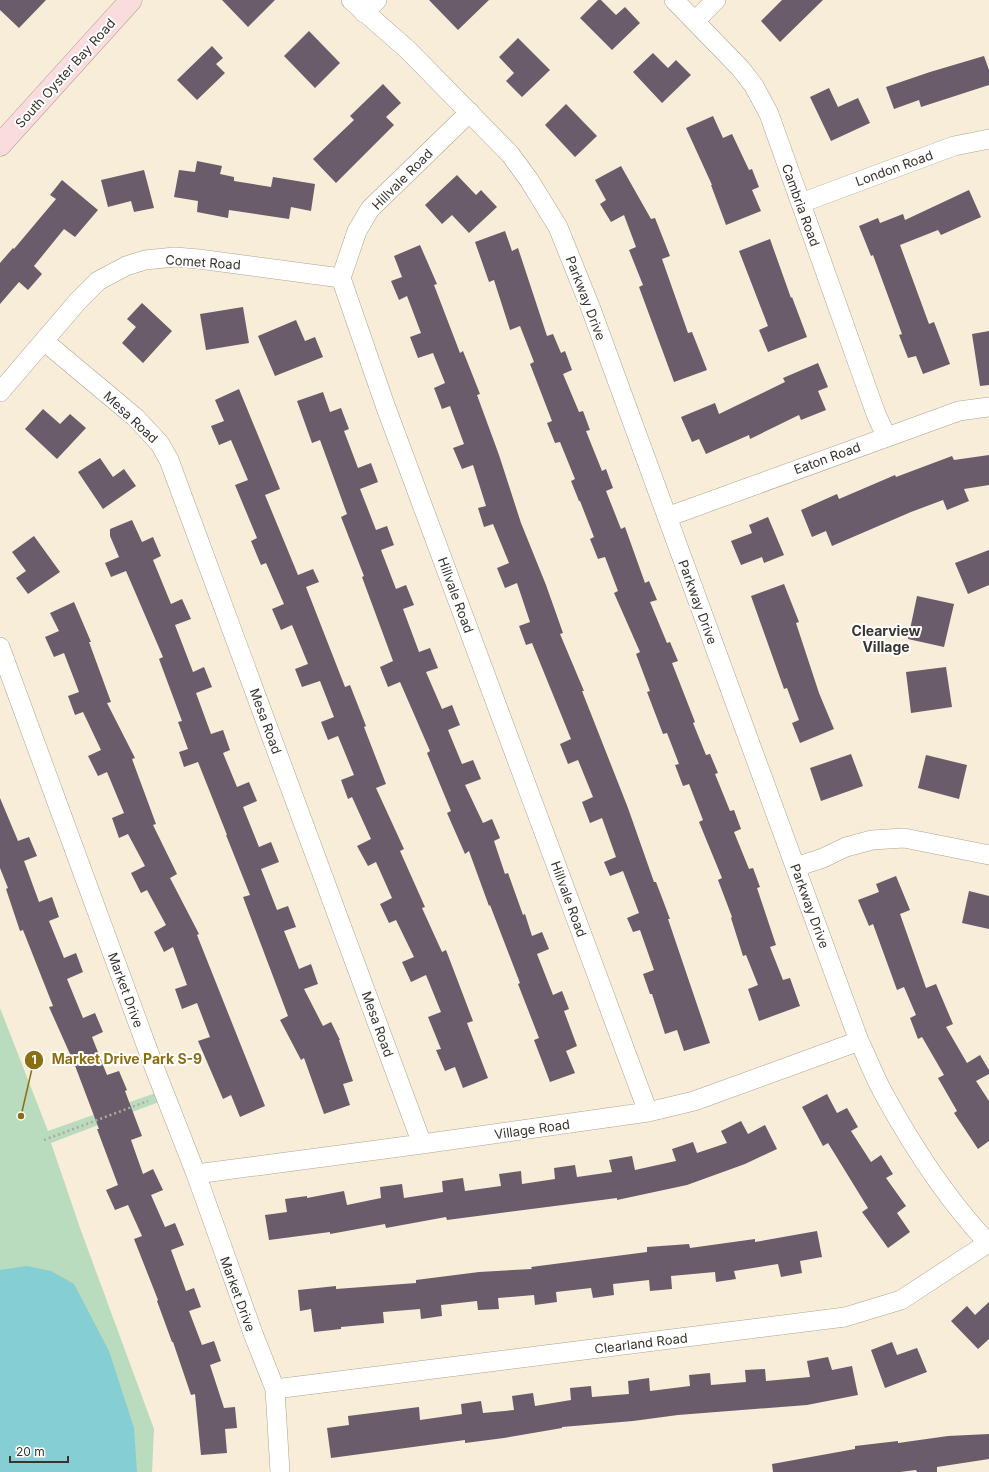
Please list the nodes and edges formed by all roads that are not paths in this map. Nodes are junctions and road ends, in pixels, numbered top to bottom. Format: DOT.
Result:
graph roads {
  1 [pos="131,0"];
  2 [pos="674,0"];
  3 [pos="716,0"];
  4 [pos="364,4"];
  5 [pos="695,21"];
  6 [pos="470,112"];
  7 [pos="989,139"];
  8 [pos="0,146"];
  9 [pos="800,203"];
  10 [pos="341,278"];
  11 [pos="44,341"];
  12 [pos="0,392"];
  13 [pos="989,407"];
  14 [pos="886,436"];
  15 [pos="667,516"];
  16 [pos="0,647"];
  17 [pos="989,855"];
  18 [pos="796,867"];
  19 [pos="859,1041"];
  20 [pos="648,1112"];
  21 [pos="422,1144"];
  22 [pos="196,1174"];
  23 [pos="988,1243"];
  24 [pos="275,1389"];
  25 [pos="280,1472"];
  1 -- 8 [label="main road, South Oyster Bay Road"];
  2 -- 5 [label="street, Cambria Road"];
  3 -- 5 [label="street"];
  4 -- 6 [label="street, Parkway Drive"];
  5 -- 9 [label="street, Cambria Road"];
  6 -- 10 [label="street, Hillvale Road"];
  6 -- 15 [label="street, Parkway Drive"];
  7 -- 9 [label="street, London Road"];
  9 -- 14 [label="street, Cambria Road"];
  10 -- 11 [label="street, Comet Road"];
  10 -- 20 [label="street, Hillvale Road"];
  11 -- 12 [label="street, Comet Road"];
  11 -- 21 [label="street, Mesa Road"];
  13 -- 14 [label="street, Eaton Road"];
  14 -- 15 [label="street, Eaton Road"];
  15 -- 18 [label="street, Parkway Drive"];
  16 -- 22 [label="street, Market Drive"];
  17 -- 18 [label="street"];
  18 -- 19 [label="street, Parkway Drive"];
  19 -- 20 [label="street, Village Road"];
  19 -- 23 [label="street, Parkway Drive"];
  20 -- 21 [label="street, Village Road"];
  21 -- 22 [label="street, Village Road"];
  22 -- 24 [label="street, Market Drive"];
  23 -- 24 [label="street, Clearland Road"];
  24 -- 25 [label="street, Market Drive"];
}
